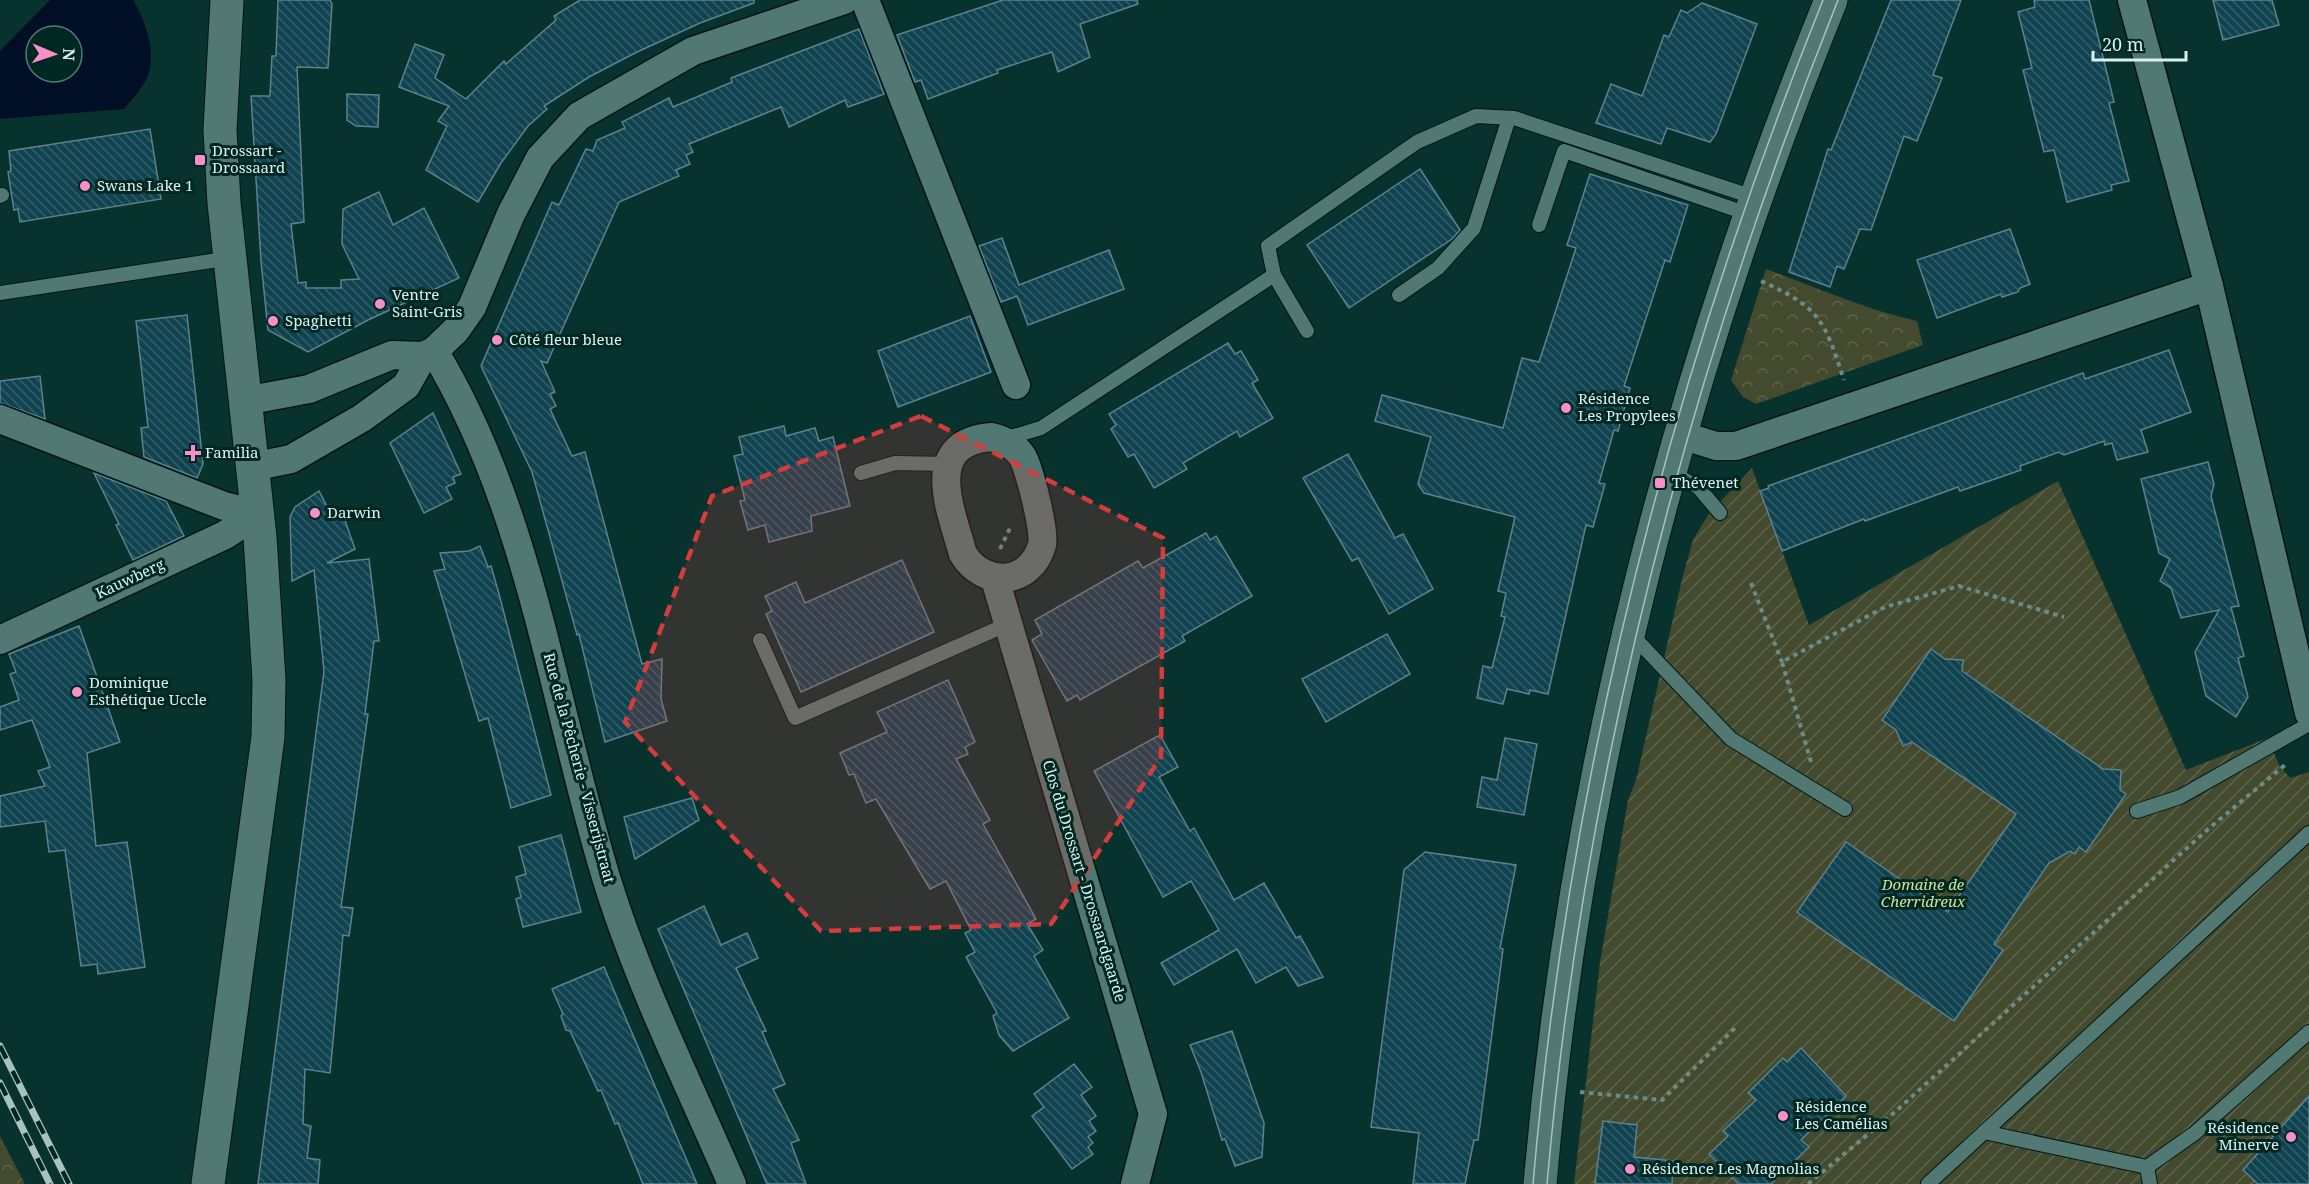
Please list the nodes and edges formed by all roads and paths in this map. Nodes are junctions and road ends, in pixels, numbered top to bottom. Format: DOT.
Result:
graph roads {
  1 [pos="227,0"];
  2 [pos="844,0"];
  3 [pos="866,0"];
  4 [pos="1831,0"];
  5 [pos="2132,0"];
  6 [pos="1509,118"];
  7 [pos="1753,207"];
  8 [pos="1539,225"];
  9 [pos="231,258"];
  10 [pos="1274,275"];
  11 [pos="1758,280"];
  12 [pos="2209,286"];
  13 [pos="0,293"];
  14 [pos="1399,295"];
  15 [pos="1307,331"];
  16 [pos="428,353"];
  17 [pos="1016,385"];
  18 [pos="245,401"];
  19 [pos="1853,405"];
  20 [pos="0,419"];
  21 [pos="1681,435"];
  22 [pos="1002,440"];
  23 [pos="948,464"];
  24 [pos="252,466"];
  25 [pos="1670,472"];
  26 [pos="861,473"];
  27 [pos="1030,484"];
  28 [pos="1720,513"];
  29 [pos="257,514"];
  30 [pos="991,577"];
  31 [pos="1751,583"];
  32 [pos="2064,617"];
  33 [pos="1008,624"];
  34 [pos="1629,633"];
  35 [pos="0,640"];
  36 [pos="760,640"];
  37 [pos="1782,662"];
  38 [pos="2309,713"];
  39 [pos="2309,724"];
  40 [pos="2289,761"];
  41 [pos="1820,793"];
  42 [pos="1845,809"];
  43 [pos="2137,811"];
  44 [pos="2309,833"];
  45 [pos="1737,1026"];
  46 [pos="2309,1032"];
  47 [pos="1581,1092"];
  48 [pos="1984,1132"];
  49 [pos="2147,1167"];
  50 [pos="207,1184"];
  51 [pos="732,1184"];
  52 [pos="1135,1184"];
  53 [pos="1540,1184"];
  54 [pos="1808,1184"];
  55 [pos="1928,1184"];
  56 [pos="2150,1184"];
  1 -- 9 [label="street"];
  2 -- 16 [label="street"];
  3 -- 17 [label="street"];
  4 -- 7 [label="street"];
  5 -- 12 [label="street"];
  6 -- 7 [label="lane"];
  6 -- 10 [label="lane"];
  6 -- 14 [label="lane"];
  7 -- 8 [label="lane"];
  7 -- 21 [label="street"];
  9 -- 13 [label="lane"];
  9 -- 18 [label="street"];
  10 -- 15 [label="lane"];
  10 -- 22 [label="lane"];
  11 -- 19 [label="path"];
  12 -- 19 [label="street"];
  12 -- 38 [label="street"];
  16 -- 18 [label="street"];
  16 -- 24 [label="street"];
  16 -- 51 [label="street, Rue de la Pêcherie - Visserijstraat"];
  18 -- 24 [label="street"];
  19 -- 21 [label="street"];
  20 -- 29 [label="street"];
  21 -- 25 [label="street"];
  22 -- 23 [label="street"];
  22 -- 27 [label="street"];
  23 -- 26 [label="lane"];
  23 -- 30 [label="street"];
  24 -- 29 [label="street"];
  25 -- 28 [label="lane"];
  25 -- 34 [label="street"];
  27 -- 30 [label="path"];
  27 -- 30 [label="street"];
  29 -- 35 [label="street, Kauwberg"];
  29 -- 50 [label="street"];
  30 -- 33 [label="street, Clos du Drossart - Drossaardgaarde"];
  31 -- 37 [label="path"];
  32 -- 37 [label="path"];
  33 -- 36 [label="lane"];
  33 -- 52 [label="street, Clos du Drossart - Drossaardgaarde"];
  34 -- 41 [label="lane"];
  34 -- 53 [label="street"];
  37 -- 41 [label="path"];
  39 -- 43 [label="lane"];
  40 -- 54 [label="path"];
  41 -- 42 [label="lane"];
  44 -- 48 [label="lane"];
  45 -- 47 [label="path"];
  46 -- 49 [label="lane"];
  48 -- 49 [label="lane"];
  48 -- 55 [label="lane"];
  49 -- 56 [label="lane"];
}
